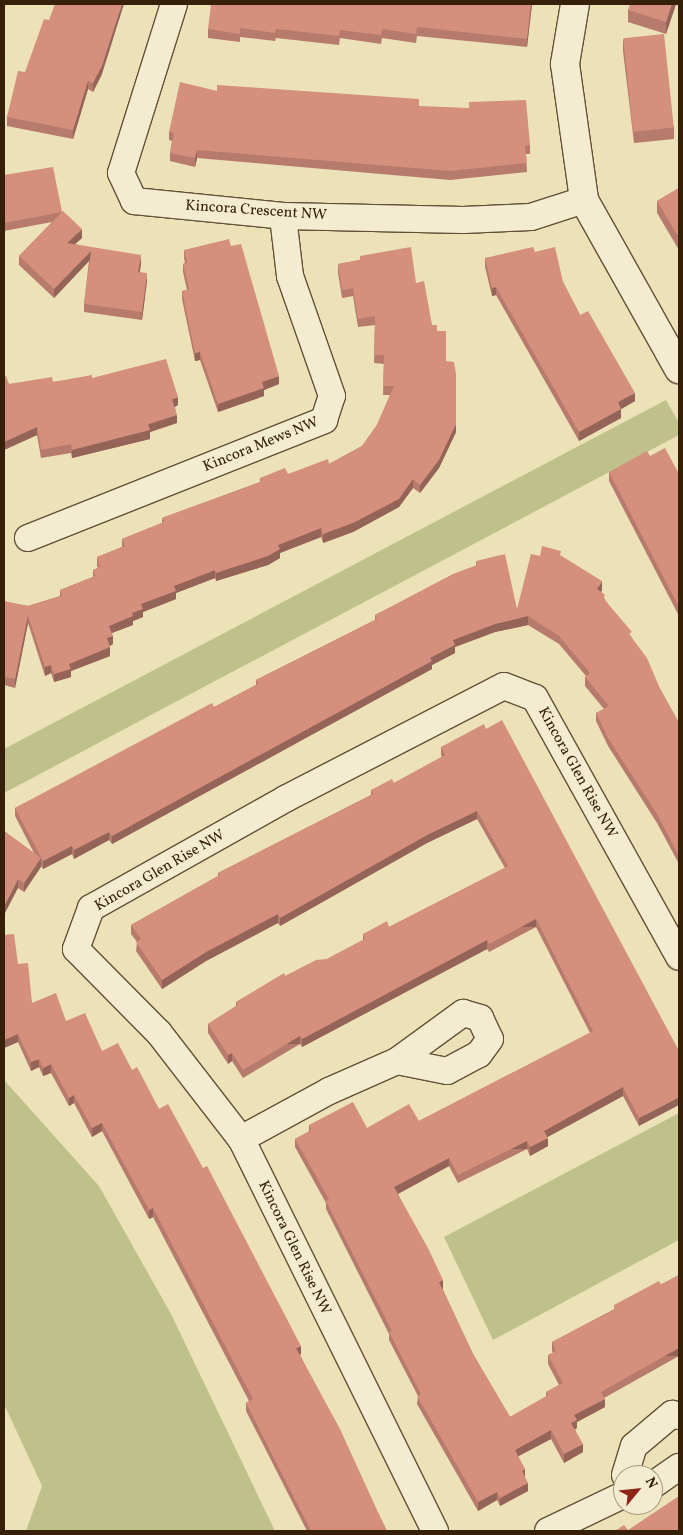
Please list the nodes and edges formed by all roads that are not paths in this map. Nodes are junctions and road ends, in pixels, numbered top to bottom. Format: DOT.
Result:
graph roads {
  1 [pos="174,4"];
  2 [pos="575,4"];
  3 [pos="584,200"];
  4 [pos="283,216"];
  5 [pos="679,369"];
  6 [pos="28,538"];
  7 [pos="679,958"];
  8 [pos="397,1061"];
  9 [pos="241,1139"];
  10 [pos="679,1416"];
  11 [pos="628,1465"];
  12 [pos="679,1467"];
  13 [pos="663,1478"];
  14 [pos="613,1492"];
  15 [pos="435,1531"];
  16 [pos="548,1531"];
  1 -- 4 [label="street, Kincora Crescent NW"];
  2 -- 3 [label="street"];
  3 -- 4 [label="street, Kincora Crescent NW"];
  3 -- 5 [label="street"];
  4 -- 6 [label="street, Kincora Mews NW"];
  7 -- 9 [label="street, Kincora Glen Rise NW"];
  8 -- 9 [label="street"];
  9 -- 15 [label="street, Kincora Glen Rise NW"];
  10 -- 11 [label="street"];
  12 -- 13 [label="street"];
  14 -- 16 [label="street"];
}
